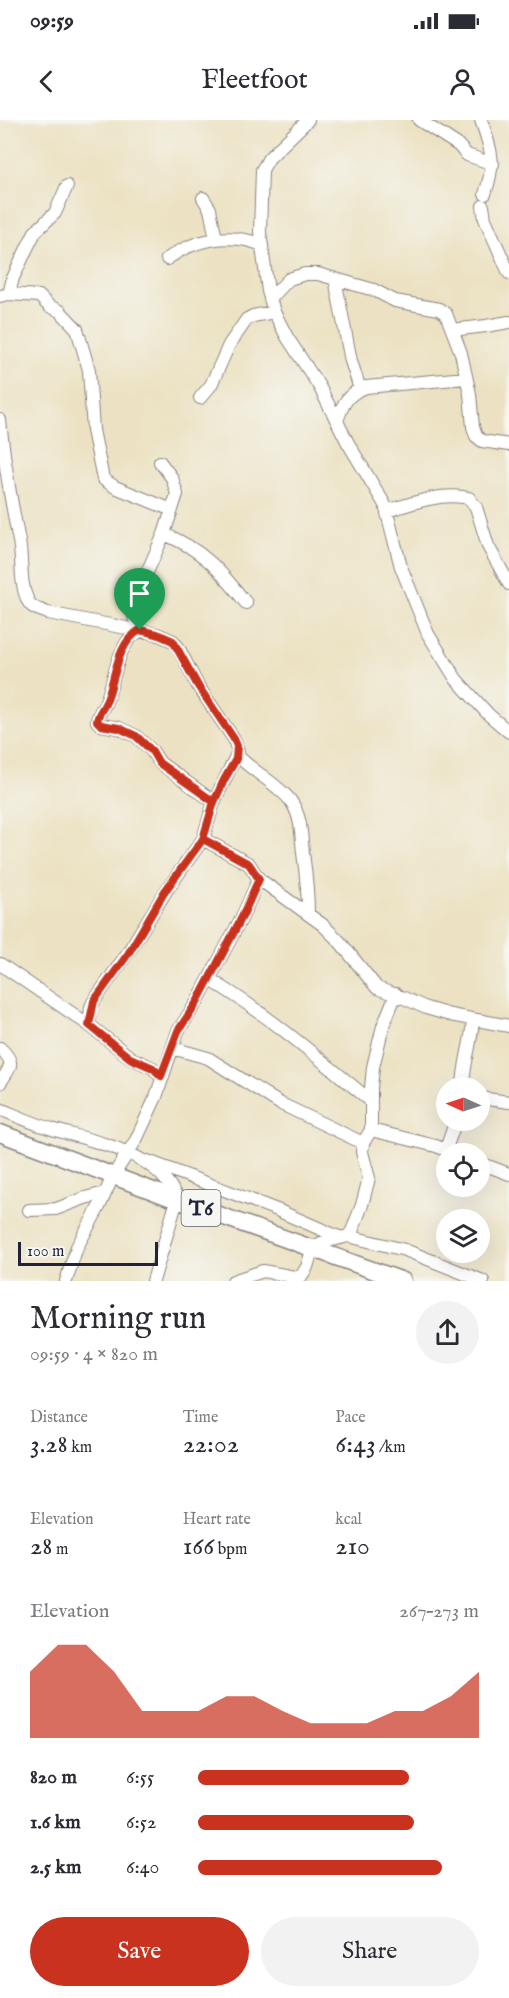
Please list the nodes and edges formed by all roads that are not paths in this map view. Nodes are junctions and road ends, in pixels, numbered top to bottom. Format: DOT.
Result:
graph roads {
  1 [pos="308,120"];
  2 [pos="419,120"];
  3 [pos="481,120"];
  4 [pos="493,164"];
  5 [pos="67,186"];
  6 [pos="203,198"];
  7 [pos="216,239"];
  8 [pos="262,245"];
  9 [pos="167,259"];
  10 [pos="509,273"];
  11 [pos="335,279"];
  12 [pos="4,295"];
  13 [pos="270,299"];
  14 [pos="274,312"];
  15 [pos="509,322"];
  16 [pos="452,330"];
  17 [pos="466,378"];
  18 [pos="360,389"];
  19 [pos="200,398"];
  20 [pos="0,420"];
  21 [pos="337,421"];
  22 [pos="509,445"];
  23 [pos="160,462"];
  24 [pos="172,510"];
  25 [pos="387,511"];
  26 [pos="164,534"];
  27 [pos="509,584"];
  28 [pos="246,603"];
  29 [pos="140,630"];
  30 [pos="509,732"];
  31 [pos="237,755"];
  32 [pos="214,802"];
  33 [pos="203,839"];
  34 [pos="259,879"];
  35 [pos="308,913"];
  36 [pos="0,964"];
  37 [pos="209,979"];
  38 [pos="396,994"];
  39 [pos="473,1019"];
  40 [pos="89,1025"];
  41 [pos="509,1026"];
  42 [pos="0,1048"];
  43 [pos="172,1048"];
  44 [pos="161,1076"];
  45 [pos="464,1077"];
  46 [pos="0,1083"];
  47 [pos="490,1099"];
  48 [pos="371,1101"];
  49 [pos="509,1102"];
  50 [pos="0,1109"];
  51 [pos="371,1130"];
  52 [pos="0,1133"];
  53 [pos="363,1143"];
  54 [pos="436,1147"];
  55 [pos="137,1158"];
  56 [pos="490,1167"];
  57 [pos="509,1174"];
  58 [pos="113,1176"];
  59 [pos="154,1191"];
  60 [pos="105,1193"];
  61 [pos="177,1200"];
  62 [pos="29,1210"];
  63 [pos="345,1237"];
  64 [pos="313,1247"];
  65 [pos="66,1281"];
  66 [pos="153,1281"];
  67 [pos="233,1281"];
  68 [pos="403,1281"];
  69 [pos="483,1281"];
  1 -- 8 [label="street"];
  2 -- 4 [label="street"];
  3 -- 4 [label="street"];
  4 -- 10 [label="street"];
  5 -- 12 [label="street"];
  6 -- 7 [label="street"];
  7 -- 8 [label="street"];
  7 -- 9 [label="street"];
  8 -- 13 [label="street"];
  11 -- 13 [label="street"];
  11 -- 16 [label="street"];
  11 -- 18 [label="street"];
  12 -- 24 [label="street"];
  13 -- 14 [label="street"];
  14 -- 19 [label="street"];
  14 -- 21 [label="street"];
  15 -- 16 [label="street"];
  16 -- 17 [label="street"];
  17 -- 18 [label="street"];
  17 -- 22 [label="street"];
  18 -- 21 [label="street"];
  20 -- 29 [label="street"];
  21 -- 25 [label="street"];
  23 -- 24 [label="street"];
  24 -- 26 [label="street"];
  25 -- 27 [label="street"];
  25 -- 30 [label="street"];
  26 -- 28 [label="street"];
  26 -- 29 [label="street"];
  29 -- 31 [label="street"];
  29 -- 32 [label="street"];
  31 -- 32 [label="street"];
  31 -- 35 [label="street"];
  32 -- 33 [label="street"];
  33 -- 34 [label="street"];
  33 -- 40 [label="street"];
  34 -- 35 [label="street"];
  34 -- 37 [label="street"];
  35 -- 38 [label="street"];
  36 -- 40 [label="street"];
  37 -- 43 [label="street"];
  37 -- 48 [label="street"];
  38 -- 39 [label="street"];
  38 -- 48 [label="street"];
  39 -- 41 [label="street"];
  39 -- 45 [label="street"];
  40 -- 44 [label="street"];
  42 -- 46 [label="street"];
  43 -- 44 [label="street"];
  43 -- 53 [label="street"];
  44 -- 55 [label="street"];
  47 -- 49 [label="street"];
  48 -- 51 [label="street"];
  50 -- 55 [label="street"];
  51 -- 53 [label="street"];
  51 -- 54 [label="street"];
  52 -- 58 [label="highway, T6"];
  53 -- 63 [label="street"];
  55 -- 58 [label="street"];
  55 -- 59 [label="street"];
  55 -- 61 [label="street"];
  55 -- 63 [label="street"];
  56 -- 57 [label="street"];
  58 -- 59 [label="highway, T6"];
  58 -- 60 [label="street"];
  59 -- 61 [label="highway, T6"];
  60 -- 62 [label="street"];
  60 -- 65 [label="street"];
  61 -- 64 [label="highway, T6"];
  61 -- 66 [label="street"];
  63 -- 64 [label="street"];
  63 -- 69 [label="street"];
  64 -- 67 [label="street"];
  64 -- 68 [label="highway, T6"];
}
